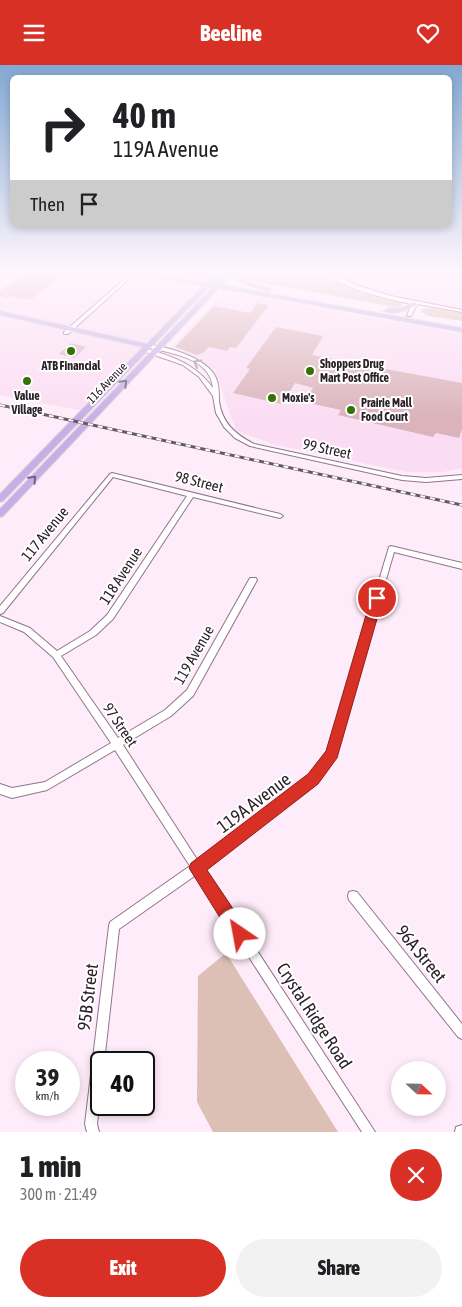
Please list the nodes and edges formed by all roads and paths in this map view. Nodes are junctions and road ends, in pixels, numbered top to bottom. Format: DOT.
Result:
graph roads {
  1 [pos="5,320"];
  2 [pos="26,320"];
  3 [pos="82,320"];
  4 [pos="174,320"];
  5 [pos="185,320"];
  6 [pos="389,320"];
  7 [pos="406,320"];
  8 [pos="421,320"];
  9 [pos="432,320"];
  10 [pos="400,323"];
  11 [pos="461,326"];
  12 [pos="69,331"];
  13 [pos="145,348"];
  14 [pos="156,351"];
  15 [pos="84,411"];
  16 [pos="95,413"];
  17 [pos="112,475"];
  18 [pos="462,477"];
  19 [pos="191,495"];
  20 [pos="0,499"];
  21 [pos="0,514"];
  22 [pos="280,516"];
  23 [pos="462,566"];
  24 [pos="253,580"];
  25 [pos="0,611"];
  26 [pos="0,619"];
  27 [pos="56,655"];
  28 [pos="116,743"];
  29 [pos="0,789"];
  30 [pos="197,868"];
  31 [pos="353,896"];
  32 [pos="114,926"];
  33 [pos="462,1033"];
  34 [pos="93,1132"];
  35 [pos="369,1132"];
  1 -- 12 [label="main road, 99 Street"];
  2 -- 12 [label="main road, 99 Street"];
  3 -- 12 [label="street"];
  4 -- 13 [label="main road, 116 Avenue"];
  5 -- 14 [label="main road, 116 Avenue"];
  6 -- 10 [label="main road"];
  7 -- 10 [label="main road"];
  8 -- 11 [label="main road"];
  9 -- 11 [label="main road"];
  10 -- 11 [label="main road"];
  12 -- 13 [label="main road, 99 Street"];
  13 -- 14 [label="street, 99 Street"];
  13 -- 15 [label="main road, 116 Avenue"];
  16 -- 14 [label="main road, 116 Avenue, one-way"];
  14 -- 18 [label="street, 99 Street"];
  15 -- 16 [label="main road"];
  15 -- 20 [label="main road, 116 Avenue"];
  21 -- 16 [label="main road, 116 Avenue, one-way"];
  17 -- 19 [label="street, 98 Street"];
  17 -- 25 [label="street, 117 Avenue"];
  19 -- 22 [label="street, 98 Street"];
  19 -- 27 [label="street, 118 Avenue"];
  23 -- 30 [label="street, 119A Avenue"];
  24 -- 28 [label="street, 119 Avenue"];
  26 -- 27 [label="street, 97 Street"];
  27 -- 28 [label="street, 97 Street"];
  28 -- 29 [label="street"];
  28 -- 30 [label="street, 97 Street"];
  30 -- 32 [label="street, 119A Avenue"];
  30 -- 35 [label="street, Crystal Ridge Road"];
  31 -- 33 [label="street, 96A Street"];
  32 -- 34 [label="street, 95B Street"];
}
